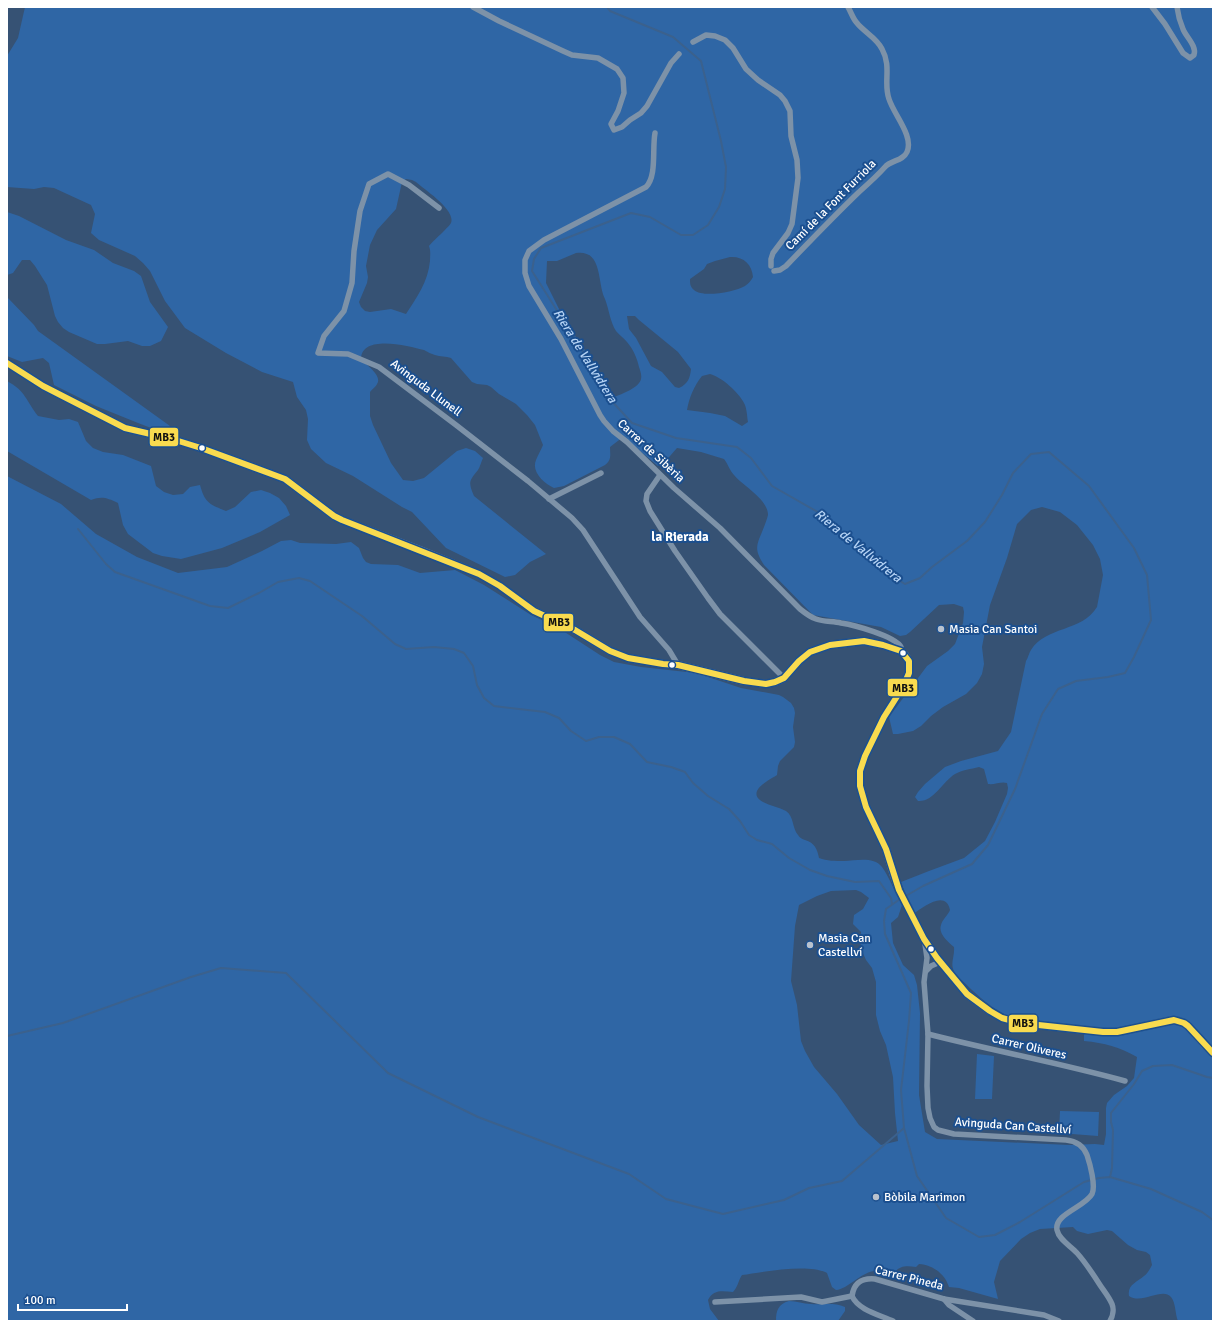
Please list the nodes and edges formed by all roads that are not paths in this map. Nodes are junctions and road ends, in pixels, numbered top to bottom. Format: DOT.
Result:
graph roads {
  1 [pos="473,7"];
  2 [pos="848,7"];
  3 [pos="1152,7"];
  4 [pos="1177,7"];
  5 [pos="692,42"];
  6 [pos="679,54"];
  7 [pos="655,133"];
  8 [pos="439,208"];
  9 [pos="7,363"];
  10 [pos="601,473"];
  11 [pos="660,475"];
  12 [pos="549,499"];
  13 [pos="900,651"];
  14 [pos="678,665"];
  15 [pos="784,678"];
  16 [pos="924,940"];
  17 [pos="938,960"];
  18 [pos="927,964"];
  19 [pos="925,973"];
  20 [pos="928,1034"];
  21 [pos="1213,1053"];
  22 [pos="1125,1081"];
  23 [pos="852,1296"];
  24 [pos="944,1299"];
  25 [pos="715,1302"];
  26 [pos="1044,1315"];
  27 [pos="1111,1320"];
  28 [pos="893,1321"];
  29 [pos="973,1321"];
  30 [pos="1046,1321"];
  31 [pos="1059,1321"];
  1 -- 6 [label="street"];
  2 -- 5 [label="street, Camí de la Font Furriola"];
  3 -- 4 [label="street"];
  7 -- 11 [label="street, Carrer de Sibèria"];
  8 -- 12 [label="street, Avinguda Llunell"];
  9 -- 14 [label="street"];
  10 -- 12 [label="street"];
  11 -- 13 [label="street, Carrer de Sibèria"];
  11 -- 15 [label="street"];
  12 -- 14 [label="street, Avinguda Llunell"];
  13 -- 15 [label="street"];
  13 -- 16 [label="street"];
  14 -- 15 [label="street"];
  16 -- 17 [label="street"];
  16 -- 18 [label="street, Avinguda Can Castellví"];
  17 -- 18 [label="street"];
  17 -- 19 [label="street"];
  17 -- 21 [label="street"];
  18 -- 19 [label="street, Avinguda Can Castellví"];
  19 -- 20 [label="street, Avinguda Can Castellví"];
  20 -- 22 [label="street, Carrer Oliveres"];
  20 -- 27 [label="street, Avinguda Can Castellví"];
  23 -- 24 [label="street, Carrer Pineda"];
  23 -- 25 [label="street"];
  23 -- 28 [label="street"];
  24 -- 26 [label="street, Carrer Pineda"];
  24 -- 29 [label="street"];
  26 -- 30 [label="street"];
  26 -- 31 [label="street, Carrer Pineda"];
}
